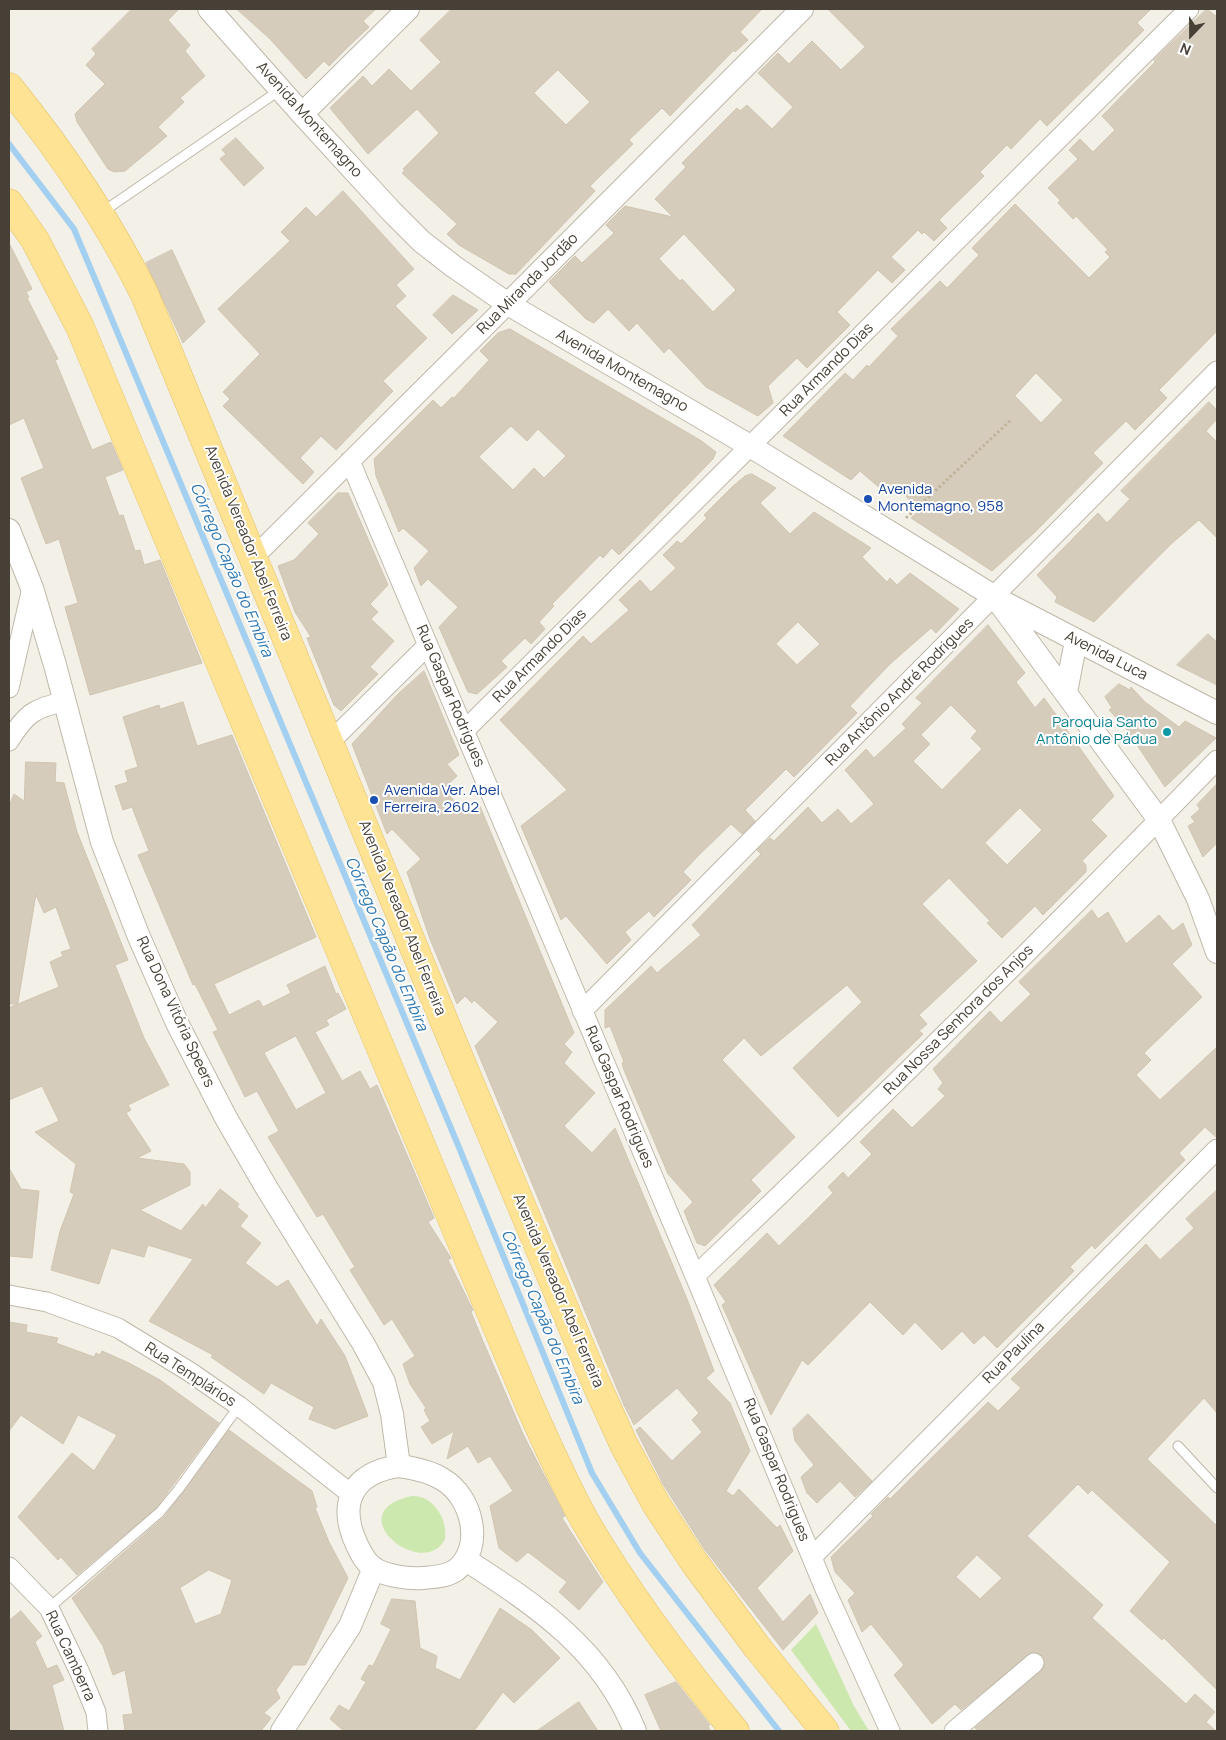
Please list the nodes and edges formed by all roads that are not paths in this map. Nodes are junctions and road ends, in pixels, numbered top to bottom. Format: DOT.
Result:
graph roads {
  1 [pos="209,9"];
  2 [pos="408,9"];
  3 [pos="802,9"];
  4 [pos="1189,9"];
  5 [pos="9,87"];
  6 [pos="281,90"];
  7 [pos="302,114"];
  8 [pos="9,203"];
  9 [pos="101,213"];
  10 [pos="508,304"];
  11 [pos="1217,371"];
  12 [pos="750,446"];
  13 [pos="350,460"];
  14 [pos="9,530"];
  15 [pos="254,557"];
  16 [pos="32,588"];
  17 [pos="995,597"];
  18 [pos="1076,641"];
  19 [pos="428,645"];
  20 [pos="9,688"];
  21 [pos="1066,692"];
  22 [pos="65,702"];
  23 [pos="1217,713"];
  24 [pos="464,731"];
  25 [pos="9,741"];
  26 [pos="330,742"];
  27 [pos="1217,760"];
  28 [pos="1159,820"];
  29 [pos="1217,952"];
  30 [pos="582,1011"];
  31 [pos="1217,1149"];
  32 [pos="695,1276"];
  33 [pos="9,1296"];
  34 [pos="239,1406"];
  35 [pos="1178,1446"];
  36 [pos="399,1466"];
  37 [pos="1217,1488"];
  38 [pos="351,1494"];
  39 [pos="812,1557"];
  40 [pos="466,1560"];
  41 [pos="9,1567"];
  42 [pos="374,1568"];
  43 [pos="50,1608"];
  44 [pos="1034,1663"];
  45 [pos="98,1731"];
  46 [pos="282,1731"];
  47 [pos="635,1731"];
  48 [pos="735,1731"];
  49 [pos="826,1731"];
  50 [pos="890,1731"];
  51 [pos="954,1731"];
  1 -- 6 [label="street, Avenida Montemagno"];
  2 -- 7 [label="street"];
  3 -- 10 [label="street, Rua Miranda Jordão"];
  4 -- 12 [label="street, Rua Armando Dias"];
  5 -- 9 [label="main road, Avenida Vereador Abel Ferreira"];
  6 -- 7 [label="street, Avenida Montemagno"];
  6 -- 9 [label="lane"];
  7 -- 10 [label="street, Avenida Montemagno"];
  8 -- 48 [label="main road"];
  9 -- 15 [label="main road, Avenida Vereador Abel Ferreira"];
  10 -- 12 [label="street, Avenida Montemagno"];
  10 -- 13 [label="street, Rua Miranda Jordão"];
  11 -- 17 [label="street, Rua Antônio André Rodrigues"];
  12 -- 17 [label="street, Avenida Montemagno"];
  12 -- 24 [label="street, Rua Armando Dias"];
  13 -- 15 [label="street, Rua Miranda Jordão"];
  13 -- 19 [label="street, Rua Gaspar Rodrigues"];
  14 -- 16 [label="street, Rua Dona Vitória Speers"];
  15 -- 26 [label="main road, Avenida Vereador Abel Ferreira"];
  16 -- 20 [label="street"];
  16 -- 22 [label="street, Rua Dona Vitória Speers"];
  17 -- 18 [label="street, Avenida Luca"];
  17 -- 21 [label="street, Avenida Montemagno"];
  17 -- 30 [label="street, Rua Antônio André Rodrigues"];
  18 -- 21 [label="street"];
  18 -- 23 [label="street, Avenida Luca"];
  19 -- 24 [label="street, Rua Gaspar Rodrigues"];
  19 -- 26 [label="street"];
  21 -- 28 [label="street, Avenida Montemagno"];
  22 -- 25 [label="street"];
  22 -- 36 [label="street, Rua Dona Vitória Speers"];
  24 -- 30 [label="street, Rua Gaspar Rodrigues"];
  26 -- 49 [label="main road, Avenida Vereador Abel Ferreira"];
  27 -- 28 [label="street, Rua Nossa Senhora dos Anjos"];
  28 -- 29 [label="street, Avenida Montemagno"];
  28 -- 32 [label="street, Rua Nossa Senhora dos Anjos"];
  30 -- 32 [label="street, Rua Gaspar Rodrigues"];
  31 -- 39 [label="street, Rua Paulina"];
  32 -- 39 [label="street, Rua Gaspar Rodrigues"];
  33 -- 34 [label="street, Rua Templários"];
  34 -- 38 [label="street, Rua Templários"];
  34 -- 43 [label="lane"];
  35 -- 37 [label="lane"];
  36 -- 38 [label="street"];
  36 -- 40 [label="street"];
  38 -- 42 [label="street"];
  39 -- 50 [label="street, Rua Gaspar Rodrigues"];
  40 -- 42 [label="street"];
  40 -- 47 [label="street"];
  41 -- 43 [label="street, Rua Camberra"];
  42 -- 46 [label="street"];
  43 -- 45 [label="street, Rua Camberra"];
  44 -- 51 [label="street"];
}
